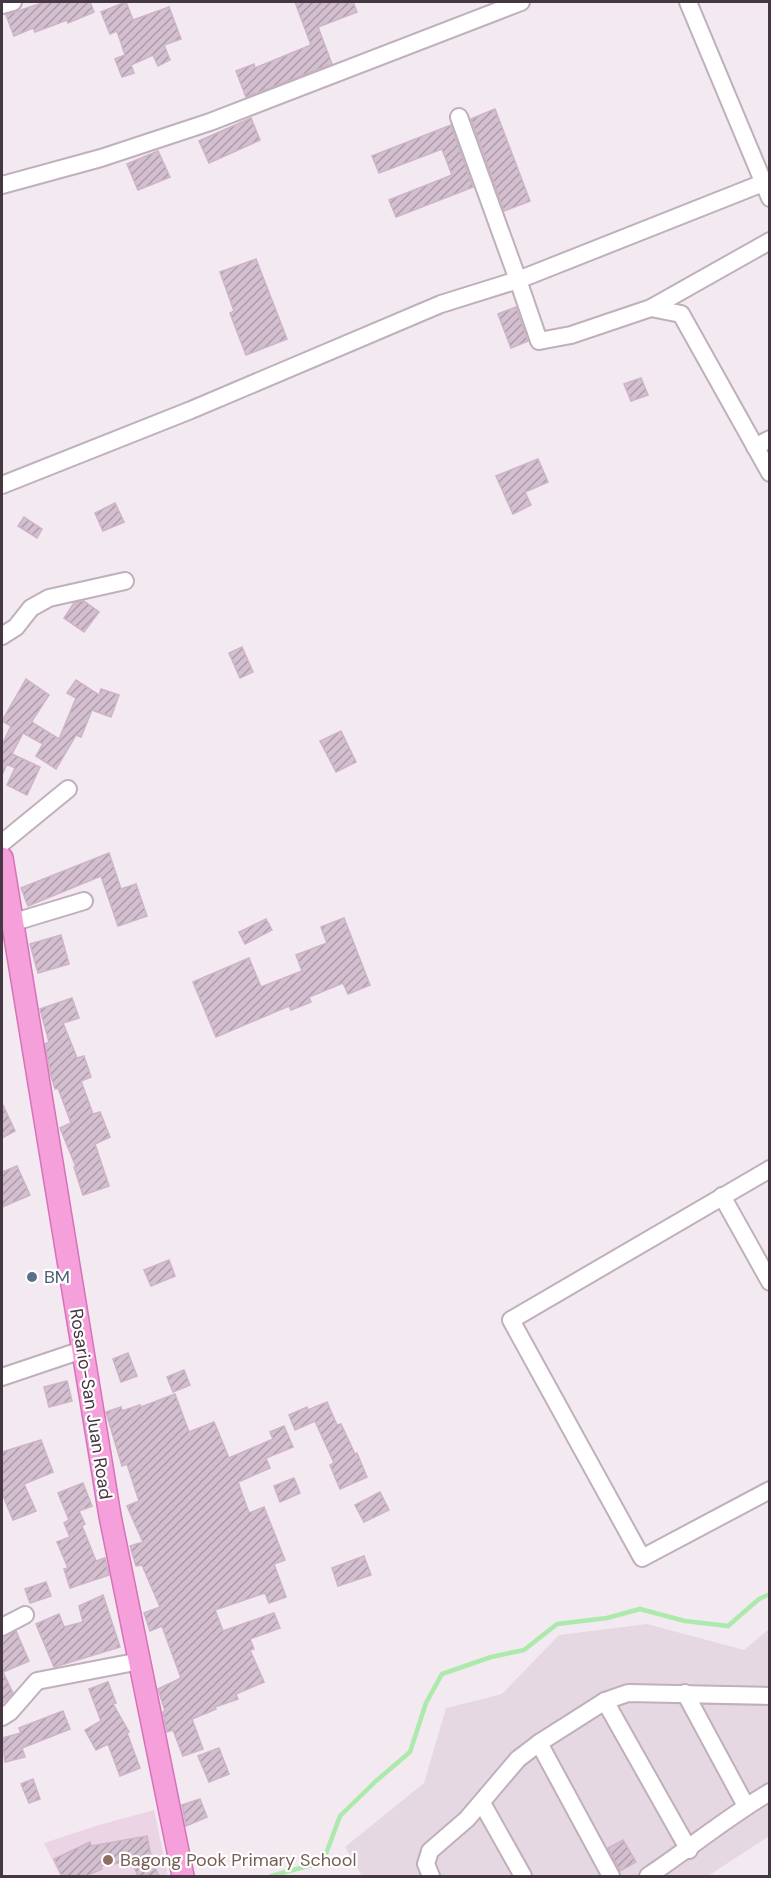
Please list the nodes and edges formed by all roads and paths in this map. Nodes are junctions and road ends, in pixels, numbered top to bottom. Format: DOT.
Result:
graph roads {
  1 [pos="13,2"];
  2 [pos="521,2"];
  3 [pos="688,2"];
  4 [pos="2,5"];
  5 [pos="459,117"];
  6 [pos="2,185"];
  7 [pos="766,191"];
  8 [pos="770,241"];
  9 [pos="518,280"];
  10 [pos="680,291"];
  11 [pos="651,308"];
  12 [pos="681,314"];
  13 [pos="762,443"];
  14 [pos="770,473"];
  15 [pos="2,485"];
  16 [pos="124,581"];
  17 [pos="2,636"];
  18 [pos="68,789"];
  19 [pos="2,843"];
  20 [pos="2,858"];
  21 [pos="84,901"];
  22 [pos="11,923"];
  23 [pos="770,1168"];
  24 [pos="722,1196"];
  25 [pos="770,1282"];
  26 [pos="82,1350"];
  27 [pos="2,1377"];
  28 [pos="770,1490"];
  29 [pos="25,1615"];
  30 [pos="2,1627"];
  31 [pos="140,1661"];
  32 [pos="685,1694"];
  33 [pos="770,1696"];
  34 [pos="605,1701"];
  35 [pos="2,1717"];
  36 [pos="539,1743"];
  37 [pos="770,1791"];
  38 [pos="482,1803"];
  39 [pos="746,1806"];
  40 [pos="688,1850"];
  41 [pos="183,1876"];
  42 [pos="431,1876"];
  43 [pos="523,1876"];
  44 [pos="612,1876"];
  45 [pos="648,1876"];
  1 -- 4 [label="street"];
  2 -- 6 [label="street"];
  3 -- 7 [label="street"];
  5 -- 9 [label="street"];
  7 -- 9 [label="street"];
  8 -- 10 [label="street"];
  9 -- 11 [label="street"];
  9 -- 15 [label="street"];
  10 -- 11 [label="street"];
  10 -- 12 [label="street"];
  11 -- 12 [label="street"];
  12 -- 13 [label="street"];
  13 -- 14 [label="street"];
  16 -- 17 [label="street"];
  18 -- 19 [label="street"];
  20 -- 22 [label="main road, Rosario-San Juan Road"];
  21 -- 22 [label="street"];
  22 -- 26 [label="main road, Rosario-San Juan Road"];
  23 -- 24 [label="street"];
  24 -- 25 [label="street"];
  24 -- 28 [label="street"];
  26 -- 27 [label="street"];
  26 -- 31 [label="main road, Rosario-San Juan Road"];
  29 -- 30 [label="street"];
  31 -- 35 [label="street"];
  31 -- 41 [label="main road, Rosario-San Juan Road"];
  32 -- 33 [label="street"];
  32 -- 34 [label="street"];
  32 -- 39 [label="street"];
  34 -- 36 [label="street"];
  34 -- 40 [label="street"];
  36 -- 38 [label="street"];
  36 -- 44 [label="street"];
  37 -- 39 [label="street"];
  38 -- 42 [label="street"];
  38 -- 43 [label="street"];
  39 -- 40 [label="street"];
  40 -- 45 [label="street"];
}
